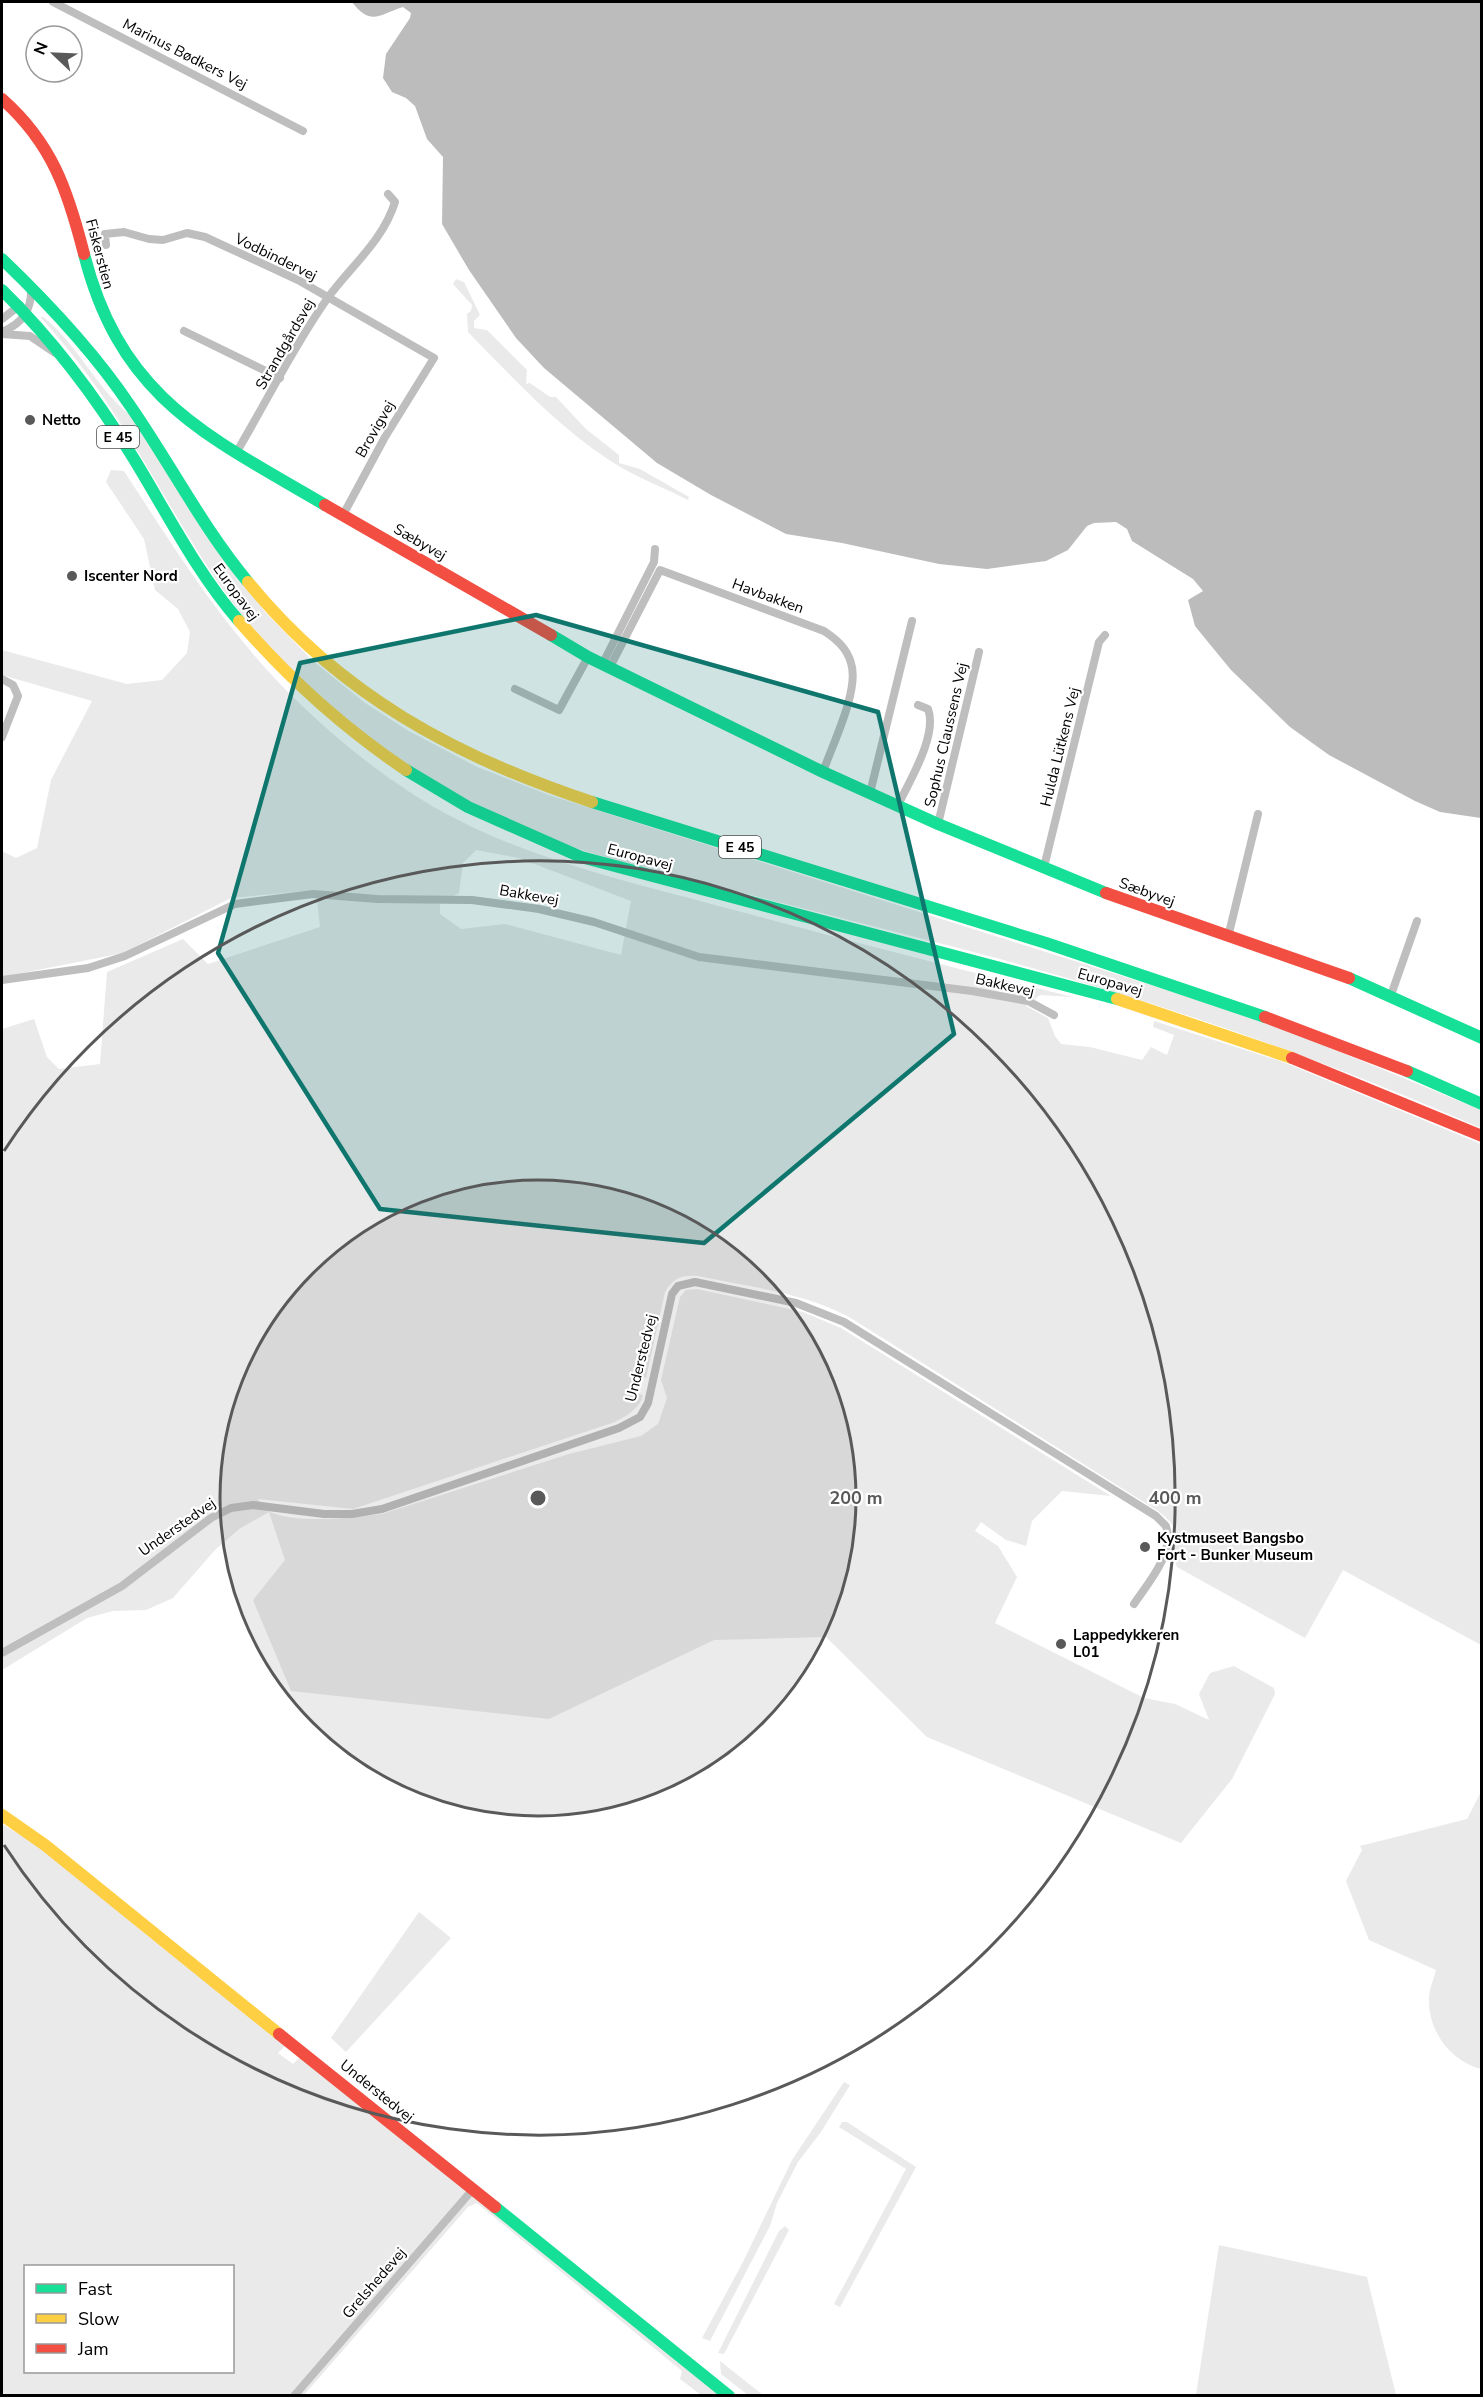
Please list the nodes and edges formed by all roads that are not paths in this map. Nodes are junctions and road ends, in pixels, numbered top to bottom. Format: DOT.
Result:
graph roads {
  1 [pos="53,2"];
  2 [pos="2,99"];
  3 [pos="303,130"];
  4 [pos="388,194"];
  5 [pos="106,245"];
  6 [pos="2,260"];
  7 [pos="31,286"];
  8 [pos="2,290"];
  9 [pos="327,298"];
  10 [pos="47,305"];
  11 [pos="26,308"];
  12 [pos="2,319"];
  13 [pos="184,331"];
  14 [pos="2,333"];
  15 [pos="434,358"];
  16 [pos="68,363"];
  17 [pos="280,378"];
  18 [pos="236,453"];
  19 [pos="343,515"];
  20 [pos="655,549"];
  21 [pos="912,621"];
  22 [pos="1105,635"];
  23 [pos="979,652"];
  24 [pos="588,657"];
  25 [pos="606,667"];
  26 [pos="2,679"];
  27 [pos="515,689"];
  28 [pos="918,705"];
  29 [pos="2,737"];
  30 [pos="823,772"];
  31 [pos="870,793"];
  32 [pos="897,806"];
  33 [pos="1258,814"];
  34 [pos="938,824"];
  35 [pos="1044,867"];
  36 [pos="1417,921"];
  37 [pos="1228,937"];
  38 [pos="2,980"];
  39 [pos="1391,995"];
  40 [pos="1054,1015"];
  41 [pos="1482,1038"];
  42 [pos="1482,1104"];
  43 [pos="1482,1136"];
  44 [pos="1134,1604"];
  45 [pos="2,1653"];
  46 [pos="2,1815"];
  47 [pos="474,2188"];
  48 [pos="294,2396"];
  49 [pos="729,2396"];
  1 -- 3 [label="street, Marinus Bødkers Vej"];
  2 -- 18 [label="main road, Fiskerstien"];
  4 -- 9 [label="street, Strandgårdsvej"];
  5 -- 9 [label="street, Vodbindervej"];
  6 -- 7 [label="main road, Europavej / E 45"];
  7 -- 10 [label="main road, Europavej / E 45"];
  7 -- 11 [label="street"];
  8 -- 11 [label="main road, Europavej / E 45"];
  9 -- 15 [label="street, Vodbindervej"];
  9 -- 17 [label="street, Strandgårdsvej"];
  10 -- 11 [label="street"];
  10 -- 42 [label="main road, Europavej / E 45"];
  11 -- 12 [label="street"];
  11 -- 14 [label="street"];
  11 -- 16 [label="main road, Europavej / E 45"];
  13 -- 17 [label="street"];
  14 -- 16 [label="street"];
  15 -- 19 [label="street, Brovigvej"];
  16 -- 43 [label="main road, Europavej / E 45"];
  17 -- 18 [label="street, Strandgårdsvej"];
  18 -- 19 [label="main road, Sæbyvej"];
  19 -- 24 [label="main road, Sæbyvej"];
  20 -- 25 [label="street"];
  21 -- 31 [label="street"];
  22 -- 35 [label="street, Hulda Lütkens Vej"];
  23 -- 34 [label="street, Sophus Claussens Vej"];
  24 -- 25 [label="main road, Sæbyvej"];
  24 -- 27 [label="street"];
  25 -- 30 [label="main road, Sæbyvej"];
  25 -- 30 [label="street, Havbakken"];
  26 -- 29 [label="street"];
  28 -- 32 [label="street"];
  30 -- 31 [label="main road, Sæbyvej"];
  31 -- 32 [label="main road, Sæbyvej"];
  32 -- 34 [label="main road, Sæbyvej"];
  33 -- 37 [label="street"];
  34 -- 35 [label="main road, Sæbyvej"];
  35 -- 37 [label="main road, Sæbyvej"];
  36 -- 39 [label="street"];
  37 -- 39 [label="main road, Sæbyvej"];
  38 -- 40 [label="street, Bakkevej"];
  39 -- 41 [label="main road, Sæbyvej"];
  44 -- 45 [label="street, Understedvej"];
  46 -- 47 [label="main road, Understedvej"];
  47 -- 48 [label="street, Grelshedevej"];
  47 -- 49 [label="main road, Understedvej"];
}
